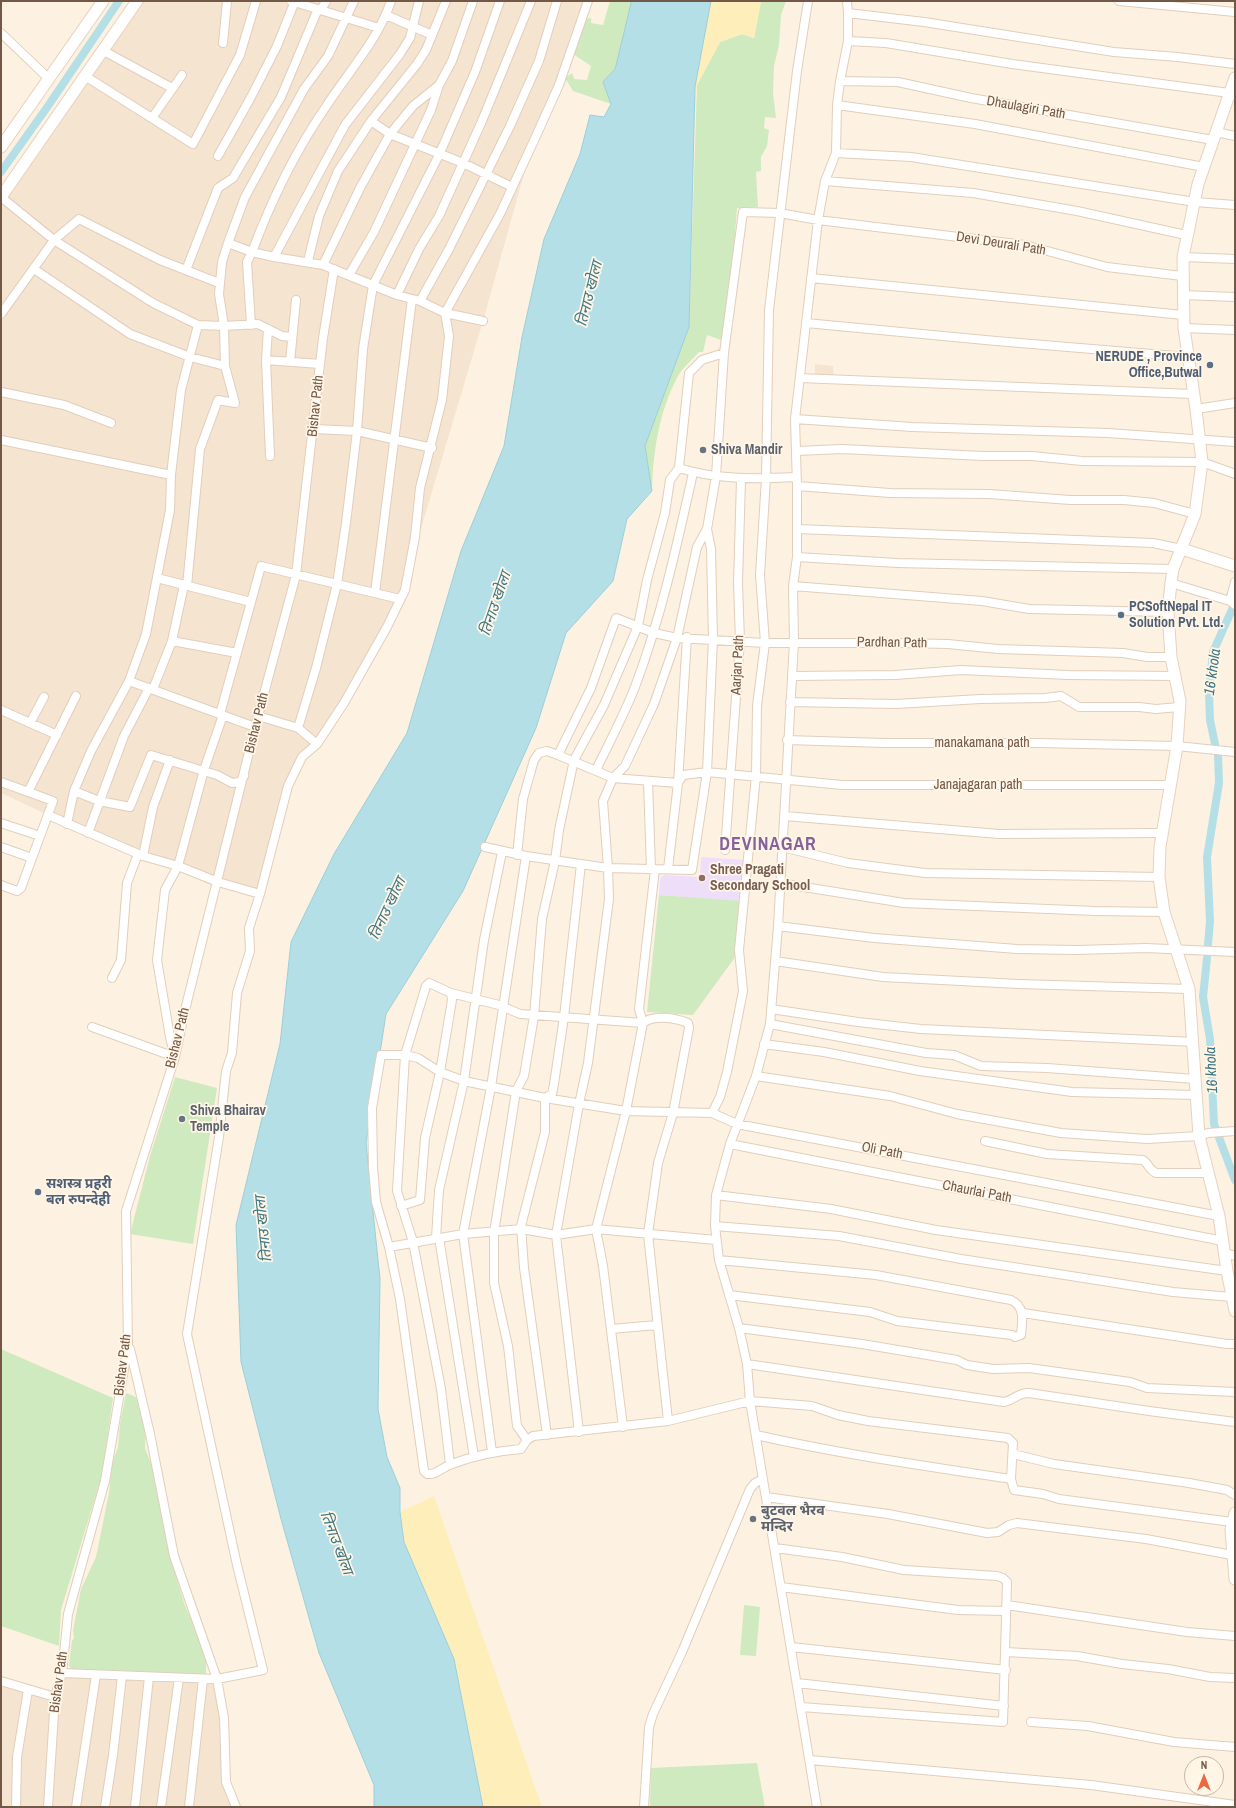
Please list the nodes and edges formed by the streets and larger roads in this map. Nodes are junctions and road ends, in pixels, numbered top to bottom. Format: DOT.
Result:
graph roads {
  1 [pos="103,1"];
  2 [pos="137,1"];
  3 [pos="227,1"];
  4 [pos="256,1"];
  5 [pos="293,1"];
  6 [pos="326,1"];
  7 [pos="354,1"];
  8 [pos="391,1"];
  9 [pos="419,1"];
  10 [pos="446,1"];
  11 [pos="473,1"];
  12 [pos="500,1"];
  13 [pos="531,1"];
  14 [pos="557,1"];
  15 [pos="588,1"];
  16 [pos="808,1"];
  17 [pos="847,1"];
  18 [pos="1119,1"];
  19 [pos="320,10"];
  20 [pos="1235,12"];
  21 [pos="848,13"];
  22 [pos="386,15"];
  23 [pos="345,18"];
  24 [pos="413,27"];
  25 [pos="379,28"];
  26 [pos="1,33"];
  27 [pos="432,35"];
  28 [pos="848,41"];
  29 [pos="223,43"];
  30 [pos="102,50"];
  31 [pos="1235,64"];
  32 [pos="182,75"];
  33 [pos="84,76"];
  34 [pos="48,78"];
  35 [pos="1235,78"];
  36 [pos="840,81"];
  37 [pos="439,85"];
  38 [pos="172,88"];
  39 [pos="1232,95"];
  40 [pos="837,105"];
  41 [pos="152,118"];
  42 [pos="371,121"];
  43 [pos="390,134"];
  44 [pos="1215,136"];
  45 [pos="1235,136"];
  46 [pos="415,144"];
  47 [pos="1,147"];
  48 [pos="836,153"];
  49 [pos="439,155"];
  50 [pos="218,156"];
  51 [pos="463,163"];
  52 [pos="1204,167"];
  53 [pos="486,174"];
  54 [pos="825,181"];
  55 [pos="512,187"];
  56 [pos="1,197"];
  57 [pos="1194,202"];
  58 [pos="1235,205"];
  59 [pos="780,213"];
  60 [pos="818,220"];
  61 [pos="1186,235"];
  62 [pos="54,240"];
  63 [pos="228,243"];
  64 [pos="252,252"];
  65 [pos="274,257"];
  66 [pos="1183,257"];
  67 [pos="1235,259"];
  68 [pos="308,261"];
  69 [pos="323,265"];
  70 [pos="34,269"];
  71 [pos="334,269"];
  72 [pos="186,270"];
  73 [pos="349,275"];
  74 [pos="1182,276"];
  75 [pos="811,278"];
  76 [pos="219,283"];
  77 [pos="373,285"];
  78 [pos="398,295"];
  79 [pos="1183,295"];
  80 [pos="1235,297"];
  81 [pos="296,300"];
  82 [pos="416,300"];
  83 [pos="445,313"];
  84 [pos="1,314"];
  85 [pos="1183,315"];
  86 [pos="483,321"];
  87 [pos="806,322"];
  88 [pos="198,324"];
  89 [pos="251,324"];
  90 [pos="224,326"];
  91 [pos="1184,328"];
  92 [pos="268,329"];
  93 [pos="1235,330"];
  94 [pos="292,337"];
  95 [pos="724,353"];
  96 [pos="190,357"];
  97 [pos="1188,357"];
  98 [pos="266,360"];
  99 [pos="290,362"];
  100 [pos="320,364"];
  101 [pos="225,366"];
  102 [pos="800,378"];
  103 [pos="1,392"];
  104 [pos="1193,394"];
  105 [pos="1235,403"];
  106 [pos="1196,409"];
  107 [pos="795,418"];
  108 [pos="111,423"];
  109 [pos="314,429"];
  110 [pos="357,431"];
  111 [pos="1199,439"];
  112 [pos="1,440"];
  113 [pos="395,440"];
  114 [pos="1235,442"];
  115 [pos="432,448"];
  116 [pos="797,450"];
  117 [pos="270,456"];
  118 [pos="1202,462"];
  119 [pos="679,468"];
  120 [pos="693,473"];
  121 [pos="1235,474"];
  122 [pos="171,475"];
  123 [pos="716,476"];
  124 [pos="796,477"];
  125 [pos="766,478"];
  126 [pos="741,479"];
  127 [pos="797,486"];
  128 [pos="1194,514"];
  129 [pos="707,529"];
  130 [pos="797,529"];
  131 [pos="1182,548"];
  132 [pos="797,557"];
  133 [pos="1235,566"];
  134 [pos="1172,570"];
  135 [pos="296,575"];
  136 [pos="157,578"];
  137 [pos="1235,582"];
  138 [pos="1171,583"];
  139 [pos="337,584"];
  140 [pos="186,585"];
  141 [pos="793,586"];
  142 [pos="375,593"];
  143 [pos="400,599"];
  144 [pos="251,602"];
  145 [pos="1232,603"];
  146 [pos="1168,612"];
  147 [pos="638,626"];
  148 [pos="654,633"];
  149 [pos="677,638"];
  150 [pos="687,638"];
  151 [pos="713,639"];
  152 [pos="172,641"];
  153 [pos="740,641"];
  154 [pos="794,642"];
  155 [pos="765,643"];
  156 [pos="236,653"];
  157 [pos="1171,656"];
  158 [pos="792,676"];
  159 [pos="1176,676"];
  160 [pos="129,681"];
  161 [pos="151,689"];
  162 [pos="76,696"];
  163 [pos="44,697"];
  164 [pos="790,702"];
  165 [pos="1179,707"];
  166 [pos="1,710"];
  167 [pos="222,714"];
  168 [pos="258,716"];
  169 [pos="30,723"];
  170 [pos="256,727"];
  171 [pos="298,728"];
  172 [pos="57,735"];
  173 [pos="788,740"];
  174 [pos="317,744"];
  175 [pos="1178,746"];
  176 [pos="1235,752"];
  177 [pos="558,754"];
  178 [pos="170,760"];
  179 [pos="574,760"];
  180 [pos="204,770"];
  181 [pos="596,770"];
  182 [pos="707,772"];
  183 [pos="730,774"];
  184 [pos="244,775"];
  185 [pos="756,776"];
  186 [pos="613,778"];
  187 [pos="787,778"];
  188 [pos="648,781"];
  189 [pos="1,782"];
  190 [pos="678,783"];
  191 [pos="1170,785"];
  192 [pos="74,791"];
  193 [pos="28,792"];
  194 [pos="99,801"];
  195 [pos="48,815"];
  196 [pos="785,816"];
  197 [pos="1,824"];
  198 [pos="67,824"];
  199 [pos="88,833"];
  200 [pos="1162,833"];
  201 [pos="40,836"];
  202 [pos="485,846"];
  203 [pos="782,847"];
  204 [pos="1,848"];
  205 [pos="725,850"];
  206 [pos="502,852"];
  207 [pos="140,855"];
  208 [pos="517,855"];
  209 [pos="526,856"];
  210 [pos="32,858"];
  211 [pos="555,861"];
  212 [pos="581,864"];
  213 [pos="178,866"];
  214 [pos="608,868"];
  215 [pos="653,869"];
  216 [pos="668,869"];
  217 [pos="1159,877"];
  218 [pos="218,882"];
  219 [pos="779,883"];
  220 [pos="1,885"];
  221 [pos="260,894"];
  222 [pos="1164,912"];
  223 [pos="778,926"];
  224 [pos="1177,950"];
  225 [pos="1235,952"];
  226 [pos="775,961"];
  227 [pos="112,978"];
  228 [pos="1189,989"];
  229 [pos="451,993"];
  230 [pos="475,999"];
  231 [pos="503,1008"];
  232 [pos="771,1009"];
  233 [pos="534,1016"];
  234 [pos="564,1017"];
  235 [pos="594,1019"];
  236 [pos="643,1023"];
  237 [pos="770,1024"];
  238 [pos="92,1027"];
  239 [pos="1194,1042"];
  240 [pos="764,1044"];
  241 [pos="405,1055"];
  242 [pos="175,1057"];
  243 [pos="440,1072"];
  244 [pos="756,1076"];
  245 [pos="1195,1079"];
  246 [pos="464,1082"];
  247 [pos="492,1087"];
  248 [pos="516,1091"];
  249 [pos="1196,1095"];
  250 [pos="545,1098"];
  251 [pos="579,1104"];
  252 [pos="626,1111"];
  253 [pos="673,1113"];
  254 [pos="712,1114"];
  255 [pos="737,1124"];
  256 [pos="1232,1131"];
  257 [pos="1204,1135"];
  258 [pos="985,1141"];
  259 [pos="730,1144"];
  260 [pos="1209,1173"];
  261 [pos="716,1195"];
  262 [pos="401,1206"];
  263 [pos="1219,1216"];
  264 [pos="715,1226"];
  265 [pos="596,1228"];
  266 [pos="522,1229"];
  267 [pos="494,1233"];
  268 [pos="463,1234"];
  269 [pos="648,1234"];
  270 [pos="556,1235"];
  271 [pos="437,1238"];
  272 [pos="716,1240"];
  273 [pos="1223,1241"];
  274 [pos="413,1242"];
  275 [pos="389,1247"];
  276 [pos="1230,1254"];
  277 [pos="719,1260"];
  278 [pos="1227,1272"];
  279 [pos="729,1295"];
  280 [pos="1232,1297"];
  281 [pos="1235,1312"];
  282 [pos="1023,1313"];
  283 [pos="657,1325"];
  284 [pos="740,1328"];
  285 [pos="611,1329"];
  286 [pos="1235,1344"];
  287 [pos="128,1345"];
  288 [pos="747,1364"];
  289 [pos="1235,1392"];
  290 [pos="750,1401"];
  291 [pos="668,1420"];
  292 [pos="1235,1422"];
  293 [pos="623,1427"];
  294 [pos="579,1432"];
  295 [pos="547,1435"];
  296 [pos="756,1435"];
  297 [pos="527,1440"];
  298 [pos="492,1452"];
  299 [pos="1013,1454"];
  300 [pos="474,1457"];
  301 [pos="450,1464"];
  302 [pos="763,1479"];
  303 [pos="1011,1479"];
  304 [pos="1235,1495"];
  305 [pos="766,1497"];
  306 [pos="1234,1518"];
  307 [pos="775,1548"];
  308 [pos="1232,1556"];
  309 [pos="1235,1579"];
  310 [pos="781,1588"];
  311 [pos="1006,1608"];
  312 [pos="1235,1636"];
  313 [pos="791,1647"];
  314 [pos="1006,1652"];
  315 [pos="1006,1670"];
  316 [pos="62,1673"];
  317 [pos="96,1675"];
  318 [pos="122,1676"];
  319 [pos="149,1677"];
  320 [pos="179,1678"];
  321 [pos="1235,1678"];
  322 [pos="203,1679"];
  323 [pos="217,1679"];
  324 [pos="1,1681"];
  325 [pos="797,1683"];
  326 [pos="28,1690"];
  327 [pos="55,1697"];
  328 [pos="1004,1706"];
  329 [pos="801,1707"];
  330 [pos="1031,1722"];
  331 [pos="1235,1747"];
  332 [pos="810,1760"];
  333 [pos="1235,1805"];
  334 [pos="16,1807"];
  335 [pos="48,1807"];
  336 [pos="76,1807"];
  337 [pos="105,1807"];
  338 [pos="135,1807"];
  339 [pos="160,1807"];
  340 [pos="189,1807"];
  341 [pos="236,1807"];
  342 [pos="644,1807"];
  343 [pos="817,1807"];
  1 -- 34 [label="street"];
  2 -- 30 [label="street"];
  3 -- 29 [label="street"];
  4 -- 41 [label="street"];
  5 -- 19 [label="street"];
  5 -- 50 [label="street"];
  6 -- 19 [label="street"];
  7 -- 23 [label="street"];
  8 -- 22 [label="street"];
  9 -- 24 [label="street"];
  10 -- 27 [label="street"];
  11 -- 37 [label="street"];
  12 -- 49 [label="street"];
  13 -- 51 [label="street"];
  14 -- 53 [label="street"];
  15 -- 55 [label="street"];
  16 -- 59 [label="street"];
  17 -- 21 [label="street"];
  18 -- 20 [label="street"];
  19 -- 23 [label="street"];
  19 -- 72 [label="street"];
  21 -- 28 [label="street"];
  21 -- 31 [label="street"];
  22 -- 24 [label="street"];
  22 -- 25 [label="street"];
  23 -- 25 [label="street"];
  23 -- 63 [label="street"];
  24 -- 27 [label="street"];
  24 -- 65 [label="street"];
  25 -- 64 [label="street"];
  26 -- 34 [label="street"];
  27 -- 42 [label="street"];
  28 -- 36 [label="street"];
  28 -- 39 [label="street"];
  30 -- 33 [label="street"];
  30 -- 38 [label="street"];
  32 -- 38 [label="street"];
  33 -- 41 [label="street"];
  33 -- 56 [label="street"];
  34 -- 47 [label="street"];
  35 -- 39 [label="street"];
  36 -- 40 [label="street"];
  36 -- 44 [label="street, Dhaulagiri Path"];
  37 -- 43 [label="street"];
  37 -- 46 [label="street"];
  38 -- 41 [label="street"];
  39 -- 44 [label="street"];
  40 -- 48 [label="street"];
  40 -- 52 [label="street"];
  42 -- 43 [label="street"];
  42 -- 68 [label="street"];
  43 -- 46 [label="street"];
  43 -- 69 [label="street"];
  44 -- 45 [label="street, Dhaulagiri Path"];
  44 -- 52 [label="street"];
  46 -- 49 [label="street"];
  46 -- 73 [label="street"];
  48 -- 54 [label="street"];
  48 -- 57 [label="street"];
  49 -- 51 [label="street"];
  49 -- 77 [label="street"];
  51 -- 53 [label="street"];
  51 -- 78 [label="street"];
  52 -- 57 [label="street"];
  53 -- 55 [label="street"];
  53 -- 82 [label="street"];
  54 -- 60 [label="street"];
  54 -- 61 [label="street"];
  55 -- 83 [label="street"];
  56 -- 62 [label="street"];
  57 -- 58 [label="street"];
  57 -- 61 [label="street"];
  59 -- 60 [label="street, Devi Deurali Path"];
  59 -- 95 [label="street, Devi Deurali Path"];
  59 -- 125 [label="street"];
  60 -- 74 [label="street, Devi Deurali Path"];
  60 -- 75 [label="street"];
  61 -- 66 [label="street"];
  62 -- 70 [label="street"];
  62 -- 72 [label="street"];
  62 -- 88 [label="street"];
  63 -- 64 [label="street"];
  63 -- 76 [label="street"];
  64 -- 65 [label="street"];
  64 -- 89 [label="street"];
  65 -- 68 [label="street"];
  66 -- 67 [label="street"];
  66 -- 74 [label="street"];
  68 -- 69 [label="street"];
  69 -- 71 [label="street"];
  70 -- 84 [label="street"];
  70 -- 96 [label="street"];
  71 -- 73 [label="street"];
  71 -- 100 [label="street, Bishav Path"];
  72 -- 76 [label="street"];
  73 -- 77 [label="street"];
  74 -- 79 [label="street"];
  75 -- 85 [label="street"];
  75 -- 87 [label="street"];
  76 -- 90 [label="street"];
  77 -- 78 [label="street"];
  77 -- 110 [label="street"];
  78 -- 82 [label="street"];
  79 -- 80 [label="street"];
  79 -- 85 [label="street"];
  81 -- 94 [label="street"];
  82 -- 83 [label="street"];
  82 -- 113 [label="street"];
  83 -- 86 [label="street"];
  83 -- 115 [label="street"];
  85 -- 91 [label="street"];
  87 -- 97 [label="street"];
  87 -- 102 [label="street"];
  88 -- 90 [label="street"];
  88 -- 96 [label="street"];
  89 -- 90 [label="street"];
  89 -- 92 [label="street"];
  90 -- 101 [label="street"];
  91 -- 93 [label="street"];
  91 -- 97 [label="street"];
  92 -- 94 [label="street"];
  92 -- 98 [label="street"];
  94 -- 99 [label="street"];
  95 -- 119 [label="street"];
  95 -- 123 [label="street"];
  96 -- 101 [label="street"];
  96 -- 122 [label="street"];
  97 -- 104 [label="street"];
  98 -- 99 [label="street"];
  98 -- 117 [label="street"];
  99 -- 100 [label="street"];
  100 -- 109 [label="street, Bishav Path"];
  101 -- 140 [label="street"];
  102 -- 104 [label="street"];
  102 -- 107 [label="street"];
  103 -- 108 [label="street"];
  104 -- 106 [label="street"];
  105 -- 106 [label="street"];
  106 -- 111 [label="street"];
  107 -- 111 [label="street"];
  107 -- 116 [label="street"];
  109 -- 110 [label="street"];
  109 -- 135 [label="street, Bishav Path"];
  110 -- 113 [label="street"];
  110 -- 139 [label="street"];
  111 -- 114 [label="street"];
  111 -- 118 [label="street"];
  112 -- 122 [label="street"];
  113 -- 115 [label="street"];
  113 -- 142 [label="street"];
  115 -- 143 [label="street"];
  116 -- 118 [label="street"];
  116 -- 124 [label="street"];
  118 -- 121 [label="street"];
  118 -- 128 [label="street"];
  119 -- 120 [label="street"];
  119 -- 147 [label="street"];
  120 -- 123 [label="street"];
  120 -- 148 [label="street"];
  122 -- 136 [label="street"];
  123 -- 126 [label="street"];
  123 -- 129 [label="street"];
  124 -- 125 [label="street"];
  124 -- 127 [label="street"];
  125 -- 126 [label="street"];
  125 -- 155 [label="street"];
  126 -- 153 [label="street, Aarjan Path"];
  127 -- 128 [label="street"];
  127 -- 130 [label="street"];
  128 -- 131 [label="street"];
  129 -- 149 [label="street"];
  129 -- 151 [label="street"];
  130 -- 131 [label="street"];
  130 -- 132 [label="street"];
  131 -- 133 [label="street"];
  131 -- 134 [label="street"];
  132 -- 134 [label="street"];
  132 -- 141 [label="street"];
  134 -- 138 [label="street"];
  135 -- 139 [label="street"];
  135 -- 144 [label="street"];
  135 -- 168 [label="street, Bishav Path"];
  136 -- 140 [label="street"];
  136 -- 160 [label="street"];
  137 -- 145 [label="street"];
  138 -- 145 [label="street"];
  138 -- 146 [label="street"];
  139 -- 142 [label="street"];
  139 -- 171 [label="street"];
  140 -- 144 [label="street"];
  140 -- 152 [label="street"];
  141 -- 146 [label="street"];
  141 -- 154 [label="street"];
  142 -- 143 [label="street"];
  143 -- 174 [label="street"];
  144 -- 156 [label="street"];
  146 -- 157 [label="street"];
  147 -- 148 [label="street, Pardhan Path"];
  147 -- 177 [label="street, Pardhan Path"];
  147 -- 179 [label="street"];
  148 -- 149 [label="street, Pardhan Path"];
  148 -- 181 [label="street"];
  149 -- 150 [label="street, Pardhan Path"];
  149 -- 186 [label="street"];
  150 -- 151 [label="street, Pardhan Path"];
  150 -- 190 [label="street"];
  151 -- 153 [label="street, Pardhan Path"];
  151 -- 182 [label="street"];
  152 -- 156 [label="street"];
  152 -- 161 [label="street"];
  153 -- 155 [label="street, Pardhan Path"];
  153 -- 183 [label="street, Aarjan Path"];
  154 -- 155 [label="street, Pardhan Path"];
  154 -- 157 [label="street, Pardhan Path"];
  154 -- 158 [label="street"];
  155 -- 185 [label="street"];
  156 -- 167 [label="street"];
  157 -- 159 [label="street"];
  158 -- 159 [label="street"];
  158 -- 164 [label="street"];
  159 -- 165 [label="street"];
  160 -- 161 [label="street"];
  160 -- 192 [label="street"];
  161 -- 167 [label="street"];
  161 -- 194 [label="street"];
  162 -- 172 [label="street"];
  163 -- 169 [label="street"];
  164 -- 165 [label="street"];
  164 -- 173 [label="street"];
  165 -- 175 [label="street"];
  166 -- 169 [label="street"];
  167 -- 170 [label="street"];
  167 -- 180 [label="street"];
  168 -- 170 [label="street, Bishav Path"];
  168 -- 171 [label="street"];
  169 -- 172 [label="street"];
  170 -- 184 [label="street, Bishav Path"];
  171 -- 174 [label="street"];
  172 -- 193 [label="street"];
  173 -- 175 [label="street, manakamana path"];
  173 -- 187 [label="street"];
  174 -- 221 [label="street"];
  175 -- 176 [label="street, manakamana path"];
  175 -- 191 [label="street"];
  177 -- 179 [label="street"];
  177 -- 208 [label="street"];
  178 -- 180 [label="street"];
  178 -- 194 [label="street"];
  178 -- 207 [label="street"];
  179 -- 181 [label="street"];
  179 -- 211 [label="street"];
  180 -- 184 [label="street"];
  180 -- 213 [label="street"];
  181 -- 186 [label="street"];
  182 -- 183 [label="street, Janajagaran path"];
  182 -- 190 [label="street, Janajagaran path"];
  182 -- 216 [label="street"];
  183 -- 185 [label="street, Janajagaran path"];
  183 -- 205 [label="street, Aarjan Path"];
  184 -- 218 [label="street, Bishav Path"];
  185 -- 187 [label="street, Janajagaran path"];
  185 -- 254 [label="street"];
  186 -- 188 [label="street"];
  186 -- 214 [label="street"];
  187 -- 191 [label="street, Janajagaran path"];
  187 -- 196 [label="street"];
  188 -- 190 [label="street"];
  188 -- 215 [label="street"];
  189 -- 193 [label="street"];
  190 -- 216 [label="street"];
  191 -- 200 [label="street"];
  192 -- 194 [label="street"];
  192 -- 198 [label="street"];
  193 -- 195 [label="street"];
  194 -- 199 [label="street"];
  195 -- 198 [label="street"];
  195 -- 201 [label="street"];
  196 -- 200 [label="street"];
  196 -- 203 [label="street"];
  197 -- 201 [label="street"];
  198 -- 199 [label="street"];
  199 -- 207 [label="street"];
  200 -- 217 [label="street"];
  201 -- 210 [label="street"];
  202 -- 206 [label="street"];
  203 -- 217 [label="street"];
  203 -- 219 [label="street"];
  204 -- 210 [label="street"];
  206 -- 208 [label="street"];
  206 -- 230 [label="street"];
  207 -- 213 [label="street"];
  207 -- 227 [label="street"];
  208 -- 209 [label="street"];
  209 -- 211 [label="street"];
  209 -- 231 [label="street"];
  210 -- 220 [label="street"];
  211 -- 212 [label="street"];
  211 -- 233 [label="street"];
  212 -- 214 [label="street"];
  212 -- 234 [label="street"];
  213 -- 218 [label="street"];
  213 -- 242 [label="street"];
  214 -- 215 [label="street"];
  214 -- 235 [label="street"];
  215 -- 216 [label="street"];
  215 -- 236 [label="street"];
  217 -- 222 [label="street"];
  218 -- 221 [label="street"];
  218 -- 242 [label="street, Bishav Path"];
  219 -- 222 [label="street"];
  219 -- 223 [label="street"];
  221 -- 323 [label="street"];
  222 -- 224 [label="street"];
  223 -- 224 [label="street"];
  223 -- 226 [label="street"];
  224 -- 225 [label="street"];
  224 -- 228 [label="street"];
  226 -- 228 [label="street"];
  226 -- 232 [label="street"];
  228 -- 239 [label="street"];
  229 -- 230 [label="street"];
  229 -- 241 [label="street"];
  229 -- 243 [label="street"];
  230 -- 231 [label="street"];
  230 -- 246 [label="street"];
  231 -- 233 [label="street"];
  231 -- 247 [label="street"];
  232 -- 237 [label="street"];
  232 -- 239 [label="street"];
  233 -- 234 [label="street"];
  233 -- 248 [label="street"];
  234 -- 235 [label="street"];
  234 -- 250 [label="street"];
  235 -- 236 [label="street"];
  235 -- 251 [label="street"];
  236 -- 252 [label="street"];
  236 -- 253 [label="street"];
  237 -- 240 [label="street"];
  237 -- 245 [label="street"];
  238 -- 242 [label="street"];
  239 -- 245 [label="street"];
  240 -- 244 [label="street"];
  240 -- 249 [label="street"];
  241 -- 243 [label="street, Oli Path"];
  241 -- 262 [label="street"];
  241 -- 275 [label="street, Oli Path"];
  242 -- 287 [label="street, Bishav Path"];
  243 -- 246 [label="street, Oli Path"];
  243 -- 262 [label="street"];
  244 -- 255 [label="street"];
  244 -- 257 [label="street"];
  245 -- 249 [label="street"];
  246 -- 247 [label="street, Oli Path"];
  246 -- 271 [label="street"];
  247 -- 248 [label="street, Oli Path"];
  247 -- 268 [label="street"];
  248 -- 250 [label="street, Oli Path"];
  248 -- 267 [label="street"];
  249 -- 257 [label="street"];
  250 -- 251 [label="street, Oli Path"];
  250 -- 266 [label="street"];
  251 -- 252 [label="street, Oli Path"];
  251 -- 270 [label="street"];
  252 -- 253 [label="street, Oli Path"];
  252 -- 265 [label="street"];
  253 -- 254 [label="street, Oli Path"];
  253 -- 269 [label="street"];
  254 -- 255 [label="street, Oli Path"];
  255 -- 259 [label="street"];
  255 -- 263 [label="street, Oli Path"];
  256 -- 257 [label="street"];
  257 -- 260 [label="street"];
  258 -- 260 [label="street"];
  259 -- 261 [label="street"];
  259 -- 273 [label="street, Chaurlai Path"];
  260 -- 263 [label="street"];
  261 -- 264 [label="street"];
  261 -- 278 [label="street"];
  262 -- 274 [label="street"];
  263 -- 273 [label="street"];
  264 -- 272 [label="street"];
  264 -- 280 [label="street"];
  265 -- 269 [label="street"];
  265 -- 270 [label="street"];
  265 -- 285 [label="street"];
  266 -- 267 [label="street"];
  266 -- 270 [label="street"];
  266 -- 295 [label="street"];
  267 -- 268 [label="street"];
  267 -- 297 [label="street"];
  268 -- 271 [label="street"];
  268 -- 298 [label="street"];
  269 -- 272 [label="street"];
  269 -- 283 [label="street"];
  270 -- 294 [label="street"];
  271 -- 274 [label="street"];
  271 -- 300 [label="street"];
  272 -- 277 [label="street"];
  273 -- 276 [label="street"];
  274 -- 275 [label="street"];
  274 -- 301 [label="street"];
  275 -- 301 [label="street"];
  276 -- 278 [label="street"];
  277 -- 279 [label="street"];
  277 -- 282 [label="street"];
  278 -- 280 [label="street"];
  279 -- 282 [label="street"];
  279 -- 284 [label="street"];
  280 -- 281 [label="street"];
  282 -- 286 [label="street"];
  283 -- 285 [label="street"];
  283 -- 291 [label="street"];
  284 -- 288 [label="street"];
  284 -- 289 [label="street"];
  285 -- 293 [label="street"];
  287 -- 316 [label="street, Bishav Path"];
  287 -- 323 [label="street"];
  288 -- 290 [label="street"];
  288 -- 292 [label="street"];
  290 -- 291 [label="street"];
  290 -- 296 [label="street"];
  290 -- 299 [label="street"];
  291 -- 293 [label="street"];
  293 -- 294 [label="street"];
  294 -- 295 [label="street"];
  295 -- 297 [label="street"];
  296 -- 302 [label="street"];
  296 -- 303 [label="street"];
  297 -- 298 [label="street"];
  298 -- 300 [label="street"];
  299 -- 303 [label="street"];
  299 -- 304 [label="street"];
  300 -- 301 [label="street"];
  302 -- 305 [label="street"];
  302 -- 342 [label="street"];
  303 -- 306 [label="street"];
  305 -- 307 [label="street"];
  305 -- 308 [label="street"];
  306 -- 308 [label="street"];
  307 -- 310 [label="street"];
  307 -- 311 [label="street"];
  308 -- 309 [label="street"];
  310 -- 311 [label="street"];
  310 -- 313 [label="street"];
  311 -- 312 [label="street"];
  311 -- 314 [label="street"];
  313 -- 315 [label="street"];
  313 -- 325 [label="street"];
  314 -- 315 [label="street"];
  314 -- 321 [label="street"];
  315 -- 328 [label="street"];
  316 -- 317 [label="street"];
  316 -- 327 [label="street, Bishav Path"];
  317 -- 318 [label="street"];
  317 -- 336 [label="street"];
  318 -- 319 [label="street"];
  318 -- 337 [label="street"];
  319 -- 320 [label="street"];
  319 -- 338 [label="street"];
  320 -- 322 [label="street"];
  320 -- 339 [label="street"];
  322 -- 323 [label="street"];
  322 -- 340 [label="street"];
  323 -- 341 [label="street"];
  324 -- 326 [label="street"];
  325 -- 328 [label="street"];
  325 -- 329 [label="street"];
  326 -- 327 [label="street"];
  326 -- 334 [label="street"];
  327 -- 335 [label="street, Bishav Path"];
  328 -- 329 [label="street"];
  329 -- 332 [label="street"];
  330 -- 331 [label="street"];
  332 -- 333 [label="street"];
  332 -- 343 [label="street"];
}
